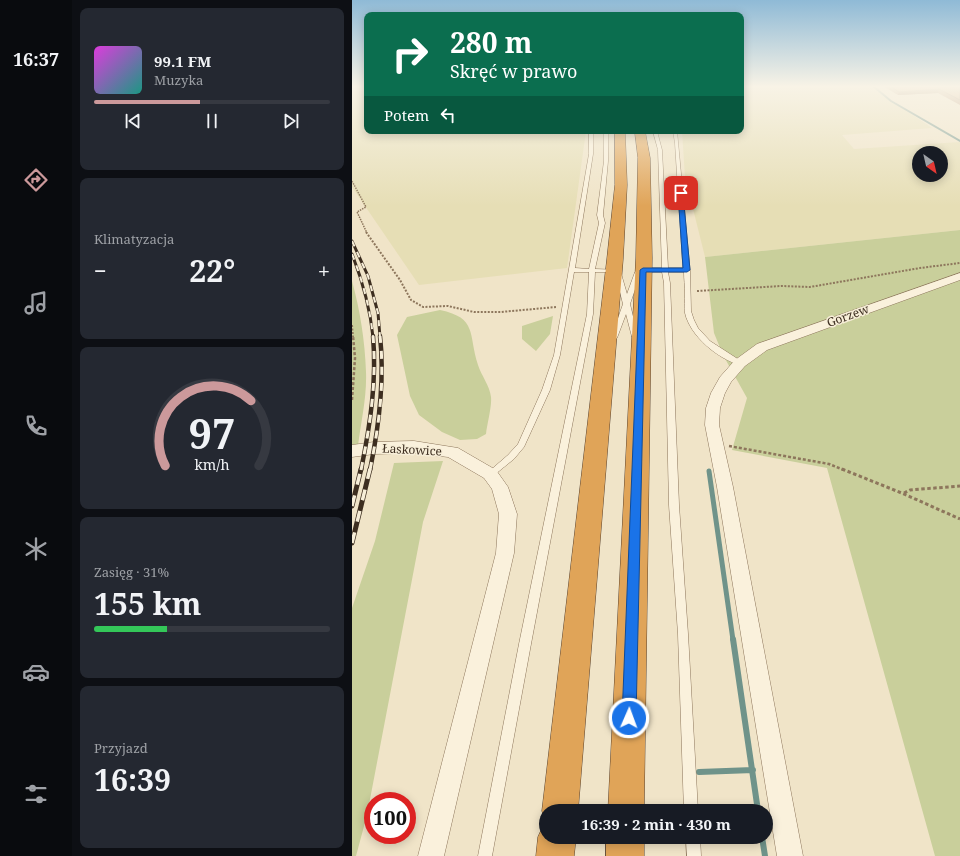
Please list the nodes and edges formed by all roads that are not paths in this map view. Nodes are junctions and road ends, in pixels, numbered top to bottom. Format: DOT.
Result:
graph roads {
  1 [pos="591,134"];
  2 [pos="606,134"];
  3 [pos="620,134"];
  4 [pos="640,134"];
  5 [pos="656,134"];
  6 [pos="676,134"];
  7 [pos="650,266"];
  8 [pos="607,267"];
  9 [pos="572,270"];
  10 [pos="687,270"];
  11 [pos="960,276"];
  12 [pos="627,303"];
  13 [pos="605,360"];
  14 [pos="641,360"];
  15 [pos="740,363"];
  16 [pos="352,451"];
  17 [pos="490,474"];
  18 [pos="561,804"];
  19 [pos="626,804"];
  20 [pos="691,804"];
  21 [pos="556,844"];
  22 [pos="625,844"];
  23 [pos="693,844"];
  24 [pos="431,856"];
  25 [pos="485,856"];
  26 [pos="555,856"];
  27 [pos="625,856"];
  28 [pos="694,856"];
  29 [pos="790,856"];
  1 -- 9 [label="lane"];
  2 -- 8 [label="lane"];
  3 -- 8 [label="highway"];
  4 -- 7 [label="highway"];
  5 -- 7 [label="lane"];
  6 -- 10 [label="lane"];
  7 -- 10 [label="lane"];
  7 -- 12 [label="lane"];
  7 -- 14 [label="highway"];
  7 -- 20 [label="lane"];
  8 -- 9 [label="lane"];
  8 -- 12 [label="lane"];
  8 -- 13 [label="highway"];
  8 -- 25 [label="lane"];
  9 -- 17 [label="lane"];
  10 -- 15 [label="lane"];
  11 -- 15 [label="street, Gorzew"];
  12 -- 13 [label="lane"];
  12 -- 14 [label="lane"];
  13 -- 18 [label="highway"];
  14 -- 19 [label="highway"];
  15 -- 29 [label="street, Gorzew"];
  16 -- 17 [label="street, Łaskowice"];
  17 -- 24 [label="street"];
  21 -- 26 [label="highway"];
  22 -- 27 [label="highway"];
  23 -- 28 [label="lane"];
}
